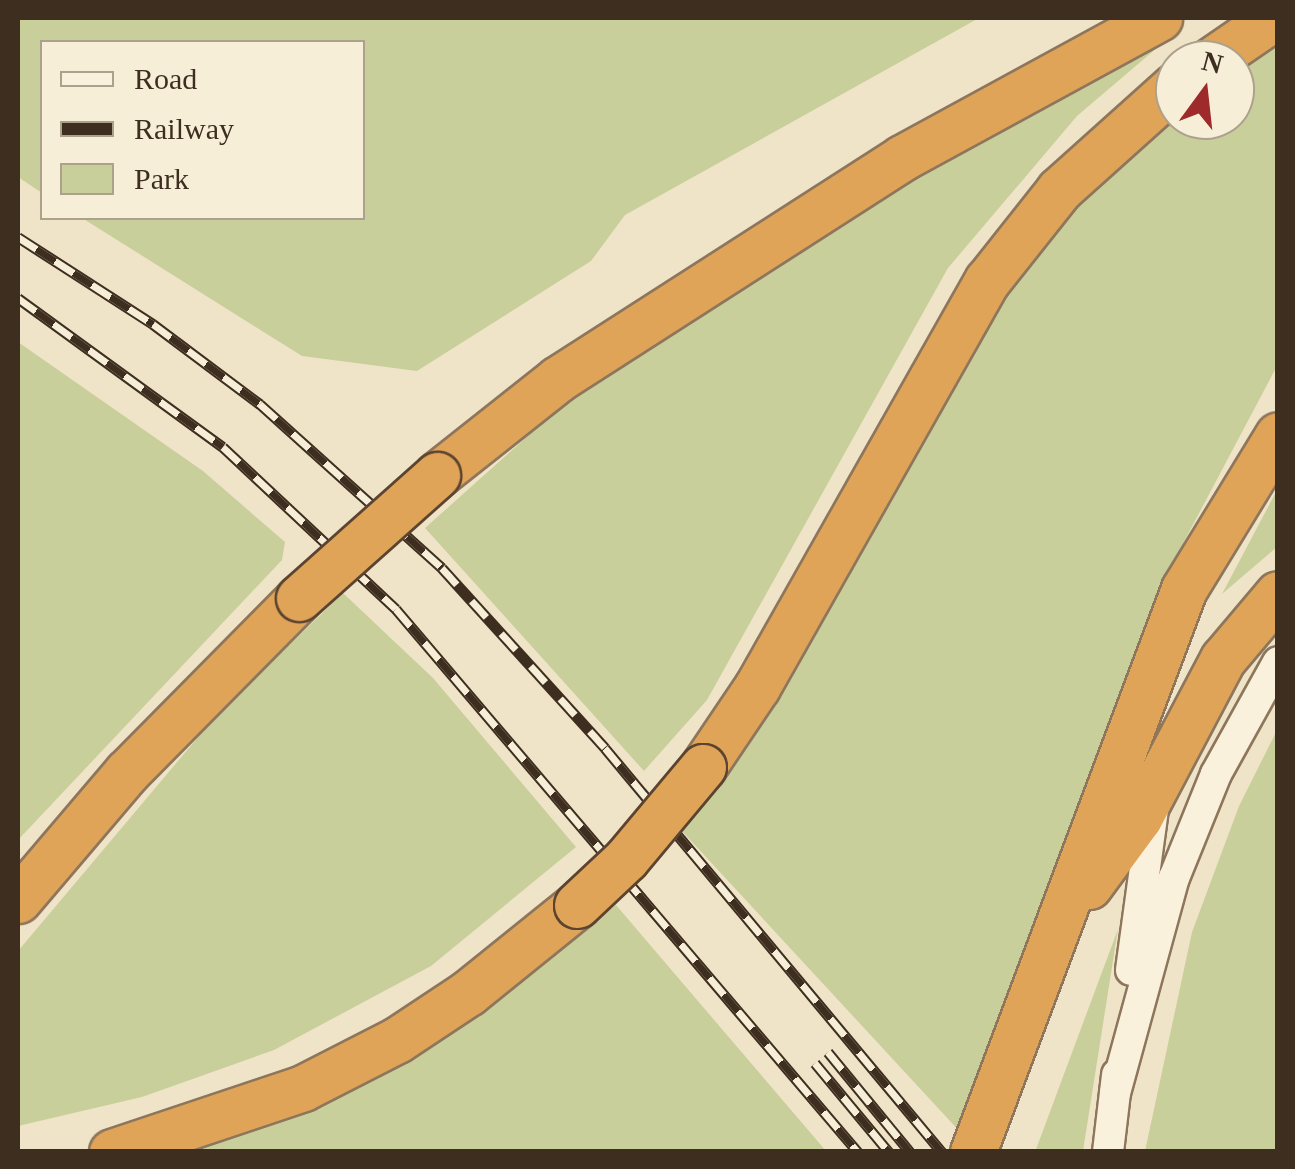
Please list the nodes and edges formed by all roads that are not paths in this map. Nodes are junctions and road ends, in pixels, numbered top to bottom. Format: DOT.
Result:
graph roads {
  1 [pos="1159,18"];
  2 [pos="1273,18"];
  3 [pos="1241,40"];
  4 [pos="1155,104"];
  5 [pos="1278,435"];
  6 [pos="1242,495"];
  7 [pos="1278,594"];
  8 [pos="1278,662"];
  9 [pos="1156,787"];
  10 [pos="1089,886"];
  11 [pos="18,900"];
  12 [pos="1115,1092"];
  13 [pos="991,1137"];
  14 [pos="112,1152"];
  15 [pos="1108,1152"];
  1 -- 11 [label="highway, bridge"];
  2 -- 3 [label="highway"];
  4 -- 14 [label="highway, bridge"];
  5 -- 6 [label="highway"];
  6 -- 10 [label="highway"];
  6 -- 13 [label="highway"];
  7 -- 9 [label="highway"];
  8 -- 12 [label="lane"];
  9 -- 10 [label="highway"];
  9 -- 12 [label="lane"];
  10 -- 13 [label="highway"];
  12 -- 15 [label="lane"];
}
